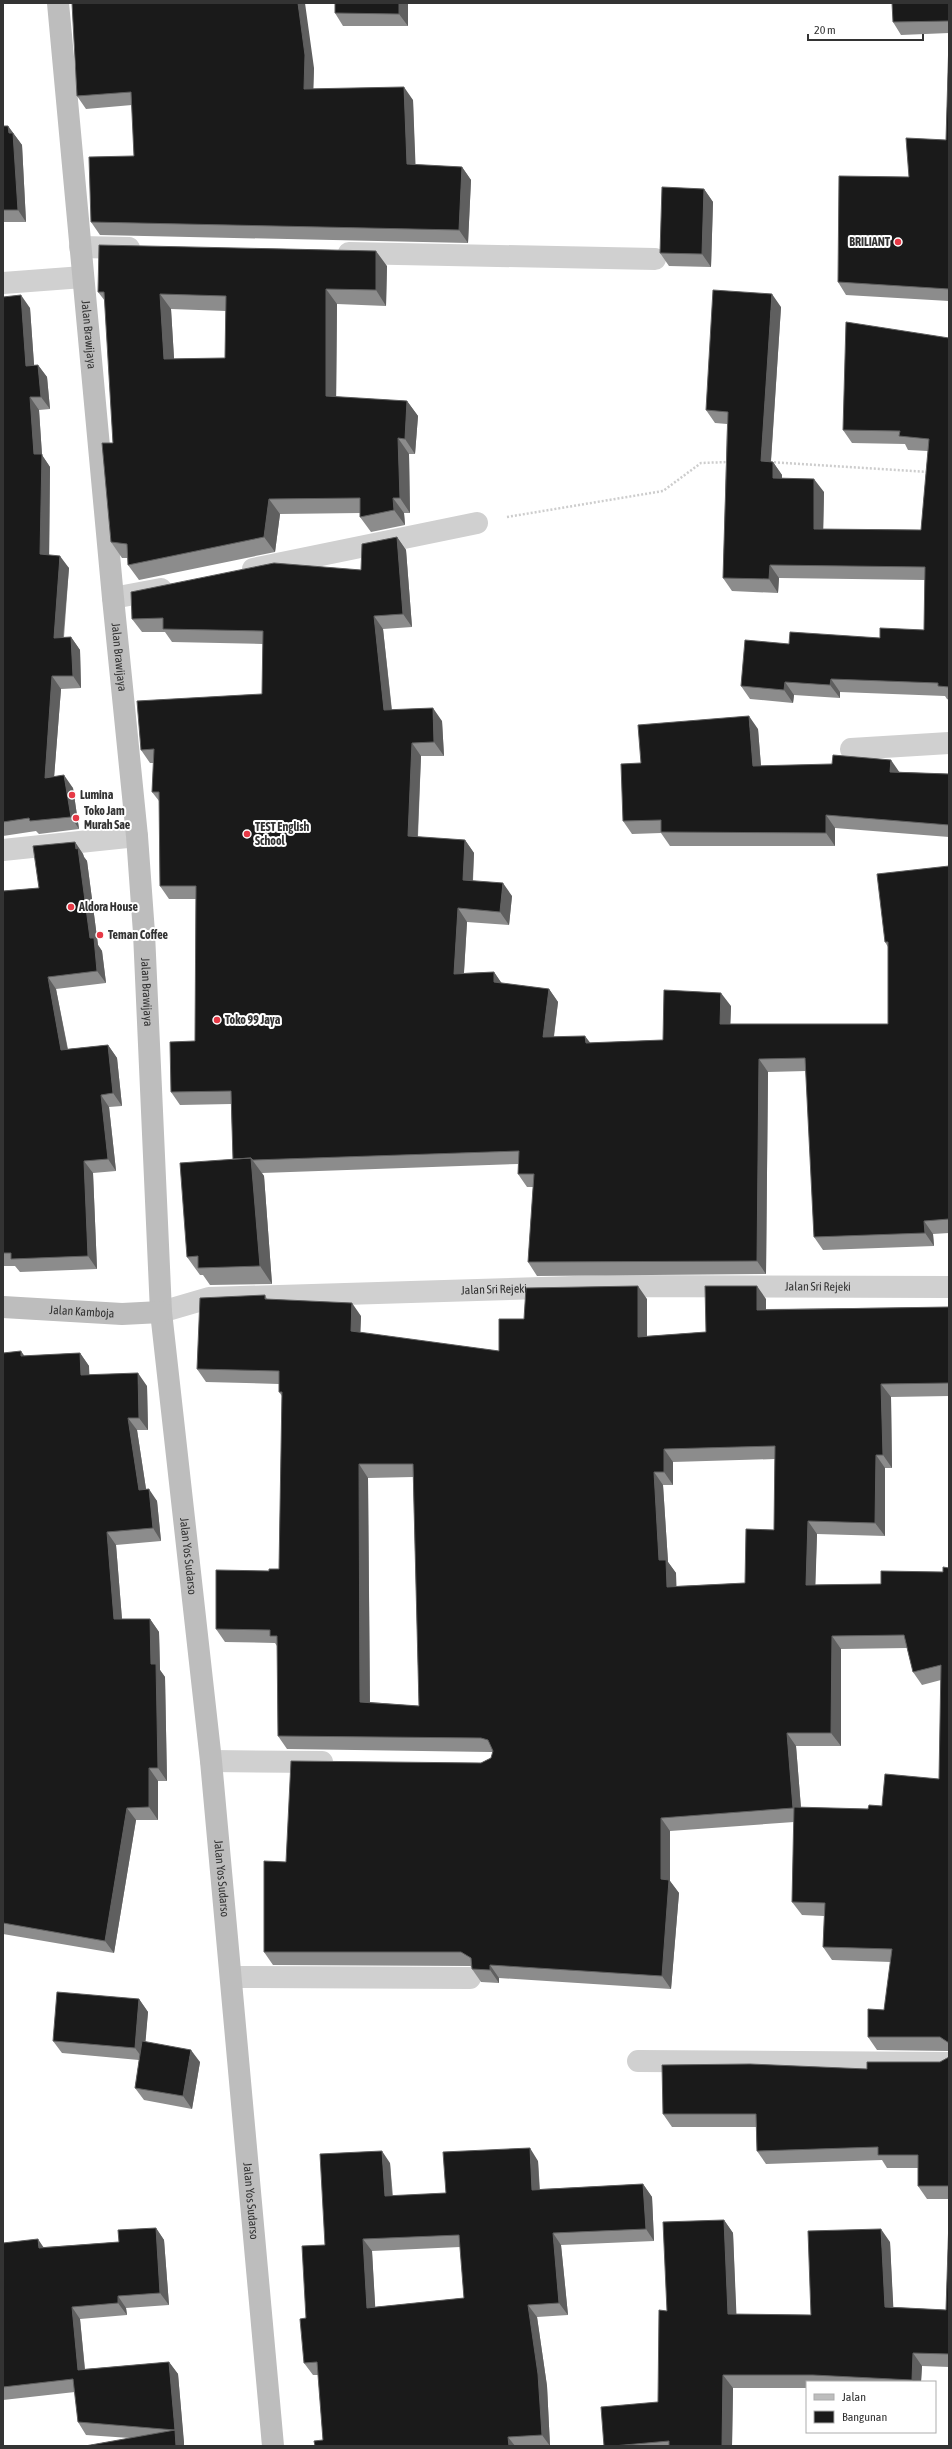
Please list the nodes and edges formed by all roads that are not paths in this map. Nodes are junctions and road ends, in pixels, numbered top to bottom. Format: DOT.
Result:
graph roads {
  1 [pos="58,3"];
  2 [pos="80,247"];
  3 [pos="152,248"];
  4 [pos="328,252"];
  5 [pos="655,259"];
  6 [pos="83,277"];
  7 [pos="3,283"];
  8 [pos="477,523"];
  9 [pos="237,573"];
  10 [pos="182,584"];
  11 [pos="112,598"];
  12 [pos="949,743"];
  13 [pos="851,749"];
  14 [pos="137,836"];
  15 [pos="3,850"];
  16 [pos="949,1287"];
  17 [pos="3,1307"];
  18 [pos="161,1312"];
  19 [pos="211,1761"];
  20 [pos="346,1762"];
  21 [pos="231,1977"];
  22 [pos="470,1978"];
  23 [pos="638,2061"];
  24 [pos="949,2063"];
  25 [pos="273,2446"];
  1 -- 2 [label="main road, Jalan Brawijaya"];
  2 -- 3 [label="street"];
  2 -- 6 [label="main road, Jalan Brawijaya"];
  4 -- 5 [label="street"];
  6 -- 7 [label="street"];
  6 -- 11 [label="main road, Jalan Brawijaya"];
  8 -- 9 [label="street"];
  10 -- 11 [label="street"];
  11 -- 14 [label="main road, Jalan Brawijaya"];
  12 -- 13 [label="street"];
  14 -- 15 [label="street"];
  14 -- 18 [label="main road, Jalan Brawijaya"];
  16 -- 18 [label="street, Jalan Sri Rejeki"];
  17 -- 18 [label="main road, Jalan Kamboja"];
  18 -- 19 [label="main road, Jalan Yos Sudarso"];
  19 -- 20 [label="street"];
  19 -- 21 [label="main road, Jalan Yos Sudarso"];
  21 -- 22 [label="street"];
  21 -- 25 [label="main road, Jalan Yos Sudarso"];
  23 -- 24 [label="street"];
}
